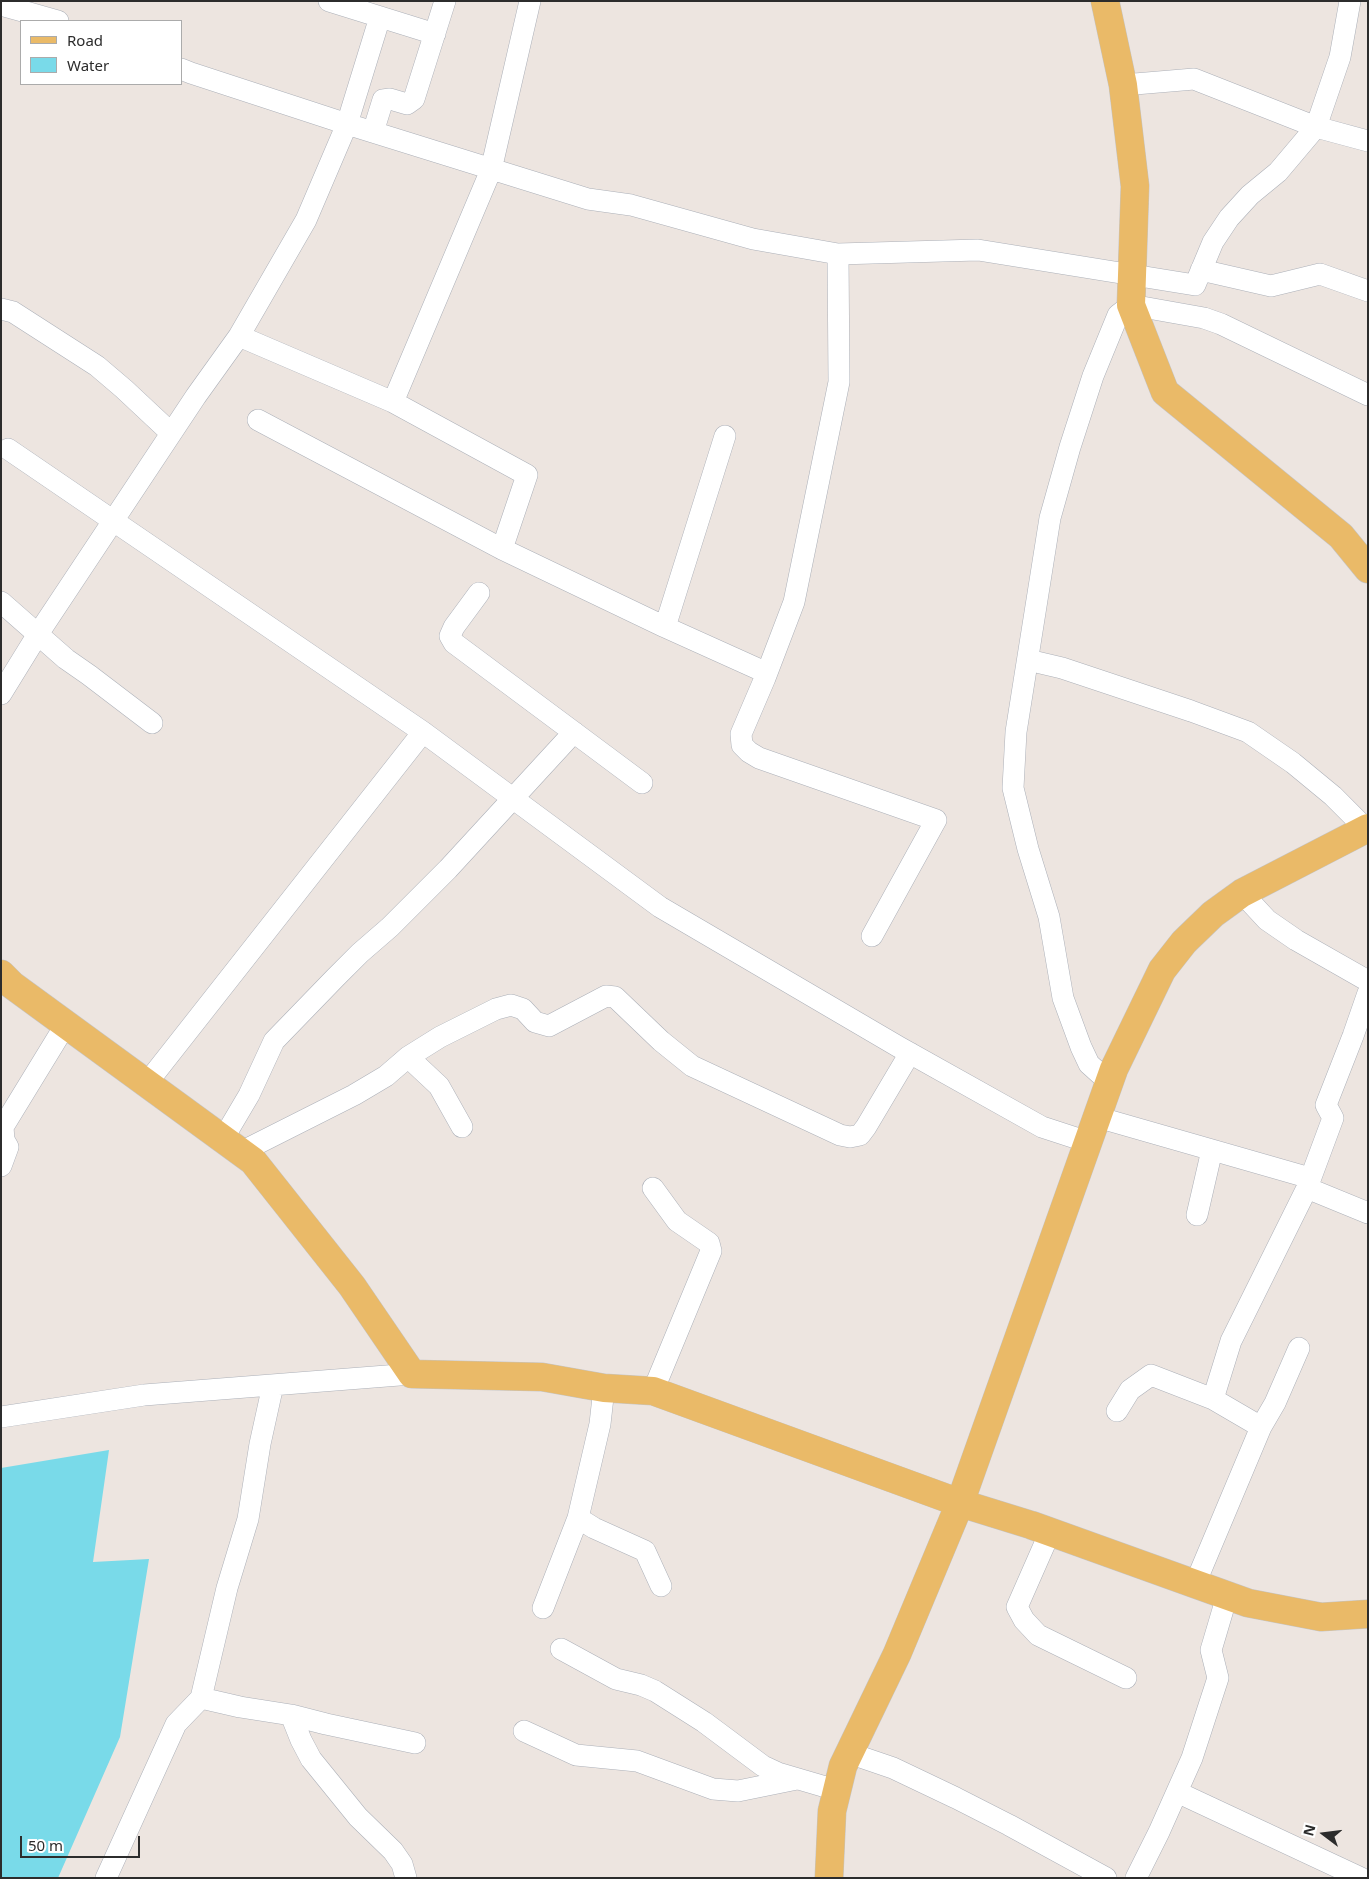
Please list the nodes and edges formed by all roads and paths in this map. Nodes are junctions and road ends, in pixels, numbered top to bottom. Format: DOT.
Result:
graph roads {
  1 [pos="329,1"];
  2 [pos="445,1"];
  3 [pos="530,1"];
  4 [pos="1105,1"];
  5 [pos="1350,1"];
  6 [pos="1,3"];
  7 [pos="380,17"];
  8 [pos="55,20"];
  9 [pos="435,34"];
  10 [pos="182,69"];
  11 [pos="1124,85"];
  12 [pos="347,124"];
  13 [pos="1316,127"];
  14 [pos="373,132"];
  15 [pos="1368,141"];
  16 [pos="490,169"];
  17 [pos="838,254"];
  18 [pos="1201,270"];
  19 [pos="1132,274"];
  20 [pos="1368,291"];
  21 [pos="1131,305"];
  22 [pos="1,309"];
  23 [pos="239,336"];
  24 [pos="1368,395"];
  25 [pos="393,402"];
  26 [pos="258,420"];
  27 [pos="171,434"];
  28 [pos="725,436"];
  29 [pos="8,449"];
  30 [pos="113,521"];
  31 [pos="502,549"];
  32 [pos="1368,569"];
  33 [pos="479,593"];
  34 [pos="1,602"];
  35 [pos="665,627"];
  36 [pos="38,634"];
  37 [pos="1028,660"];
  38 [pos="767,673"];
  39 [pos="1,694"];
  40 [pos="152,723"];
  41 [pos="423,732"];
  42 [pos="574,732"];
  43 [pos="642,784"];
  44 [pos="514,798"];
  45 [pos="1367,827"];
  46 [pos="1242,893"];
  47 [pos="872,936"];
  48 [pos="1,974"];
  49 [pos="1368,981"];
  50 [pos="1368,993"];
  51 [pos="66,1024"];
  52 [pos="910,1053"];
  53 [pos="408,1057"];
  54 [pos="1109,1082"];
  55 [pos="147,1083"];
  56 [pos="462,1127"];
  57 [pos="1092,1130"];
  58 [pos="232,1146"];
  59 [pos="1212,1150"];
  60 [pos="1,1166"];
  61 [pos="1309,1183"];
  62 [pos="653,1188"];
  63 [pos="1368,1213"];
  64 [pos="1198,1215"];
  65 [pos="1299,1348"];
  66 [pos="412,1374"];
  67 [pos="273,1385"];
  68 [pos="604,1388"];
  69 [pos="653,1391"];
  70 [pos="1213,1399"];
  71 [pos="1117,1411"];
  72 [pos="1,1417"];
  73 [pos="1261,1427"];
  74 [pos="960,1503"];
  75 [pos="578,1518"];
  76 [pos="1050,1532"];
  77 [pos="1195,1584"];
  78 [pos="661,1586"];
  79 [pos="1228,1596"];
  80 [pos="543,1608"];
  81 [pos="1368,1614"];
  82 [pos="1321,1617"];
  83 [pos="1368,1629"];
  84 [pos="561,1649"];
  85 [pos="1126,1678"];
  86 [pos="201,1698"];
  87 [pos="291,1714"];
  88 [pos="524,1731"];
  89 [pos="415,1743"];
  90 [pos="849,1753"];
  91 [pos="797,1779"];
  92 [pos="836,1790"];
  93 [pos="1177,1792"];
  94 [pos="106,1878"];
  95 [pos="406,1878"];
  96 [pos="829,1878"];
  97 [pos="1106,1878"];
  98 [pos="1136,1878"];
  99 [pos="1361,1878"];
  1 -- 7 [label="street"];
  2 -- 9 [label="street"];
  3 -- 16 [label="street"];
  4 -- 11 [label="main road"];
  5 -- 13 [label="street"];
  6 -- 8 [label="street"];
  7 -- 9 [label="street"];
  7 -- 12 [label="street"];
  9 -- 14 [label="street"];
  10 -- 12 [label="street"];
  11 -- 13 [label="street"];
  11 -- 19 [label="main road"];
  12 -- 14 [label="street"];
  12 -- 23 [label="street"];
  13 -- 15 [label="street"];
  13 -- 18 [label="street"];
  14 -- 16 [label="street"];
  16 -- 17 [label="street"];
  16 -- 25 [label="street"];
  17 -- 19 [label="street"];
  17 -- 38 [label="street"];
  18 -- 19 [label="street"];
  18 -- 20 [label="street"];
  19 -- 21 [label="main road"];
  21 -- 24 [label="street"];
  21 -- 32 [label="main road"];
  21 -- 37 [label="street"];
  22 -- 27 [label="street"];
  23 -- 25 [label="street"];
  23 -- 27 [label="street"];
  25 -- 31 [label="street"];
  26 -- 31 [label="street"];
  27 -- 30 [label="street"];
  28 -- 35 [label="street"];
  29 -- 30 [label="street"];
  30 -- 36 [label="street"];
  30 -- 41 [label="street"];
  31 -- 35 [label="street"];
  33 -- 42 [label="street"];
  34 -- 36 [label="street"];
  35 -- 38 [label="street"];
  36 -- 39 [label="street"];
  36 -- 40 [label="street"];
  37 -- 45 [label="street"];
  37 -- 54 [label="street"];
  38 -- 47 [label="street"];
  41 -- 44 [label="street"];
  41 -- 55 [label="street"];
  42 -- 43 [label="street"];
  42 -- 44 [label="street"];
  44 -- 52 [label="street"];
  44 -- 58 [label="street"];
  45 -- 46 [label="main road"];
  46 -- 49 [label="street"];
  46 -- 54 [label="main road"];
  48 -- 51 [label="main road"];
  50 -- 61 [label="street"];
  51 -- 55 [label="main road"];
  51 -- 60 [label="street"];
  52 -- 53 [label="street"];
  52 -- 57 [label="street"];
  53 -- 56 [label="street"];
  53 -- 58 [label="street"];
  54 -- 57 [label="main road"];
  55 -- 58 [label="main road"];
  57 -- 59 [label="street"];
  57 -- 74 [label="main road"];
  58 -- 66 [label="main road"];
  59 -- 61 [label="street"];
  59 -- 64 [label="street"];
  61 -- 63 [label="street"];
  61 -- 70 [label="street"];
  62 -- 69 [label="street"];
  65 -- 73 [label="street"];
  66 -- 67 [label="street"];
  66 -- 68 [label="main road"];
  67 -- 72 [label="street"];
  67 -- 86 [label="street"];
  68 -- 69 [label="main road"];
  68 -- 75 [label="street"];
  69 -- 74 [label="main road"];
  70 -- 71 [label="street"];
  70 -- 73 [label="street"];
  73 -- 77 [label="street"];
  74 -- 76 [label="main road"];
  74 -- 90 [label="main road"];
  75 -- 78 [label="street"];
  75 -- 80 [label="street"];
  76 -- 77 [label="main road"];
  76 -- 85 [label="street"];
  77 -- 79 [label="main road"];
  79 -- 82 [label="main road"];
  79 -- 93 [label="street"];
  81 -- 82 [label="main road"];
  82 -- 83 [label="main road"];
  84 -- 91 [label="street"];
  86 -- 87 [label="street"];
  86 -- 94 [label="street"];
  87 -- 89 [label="street"];
  87 -- 95 [label="street"];
  88 -- 91 [label="street"];
  90 -- 92 [label="main road"];
  90 -- 97 [label="street"];
  91 -- 92 [label="street"];
  92 -- 96 [label="main road"];
  93 -- 98 [label="street"];
  93 -- 99 [label="street"];
}
